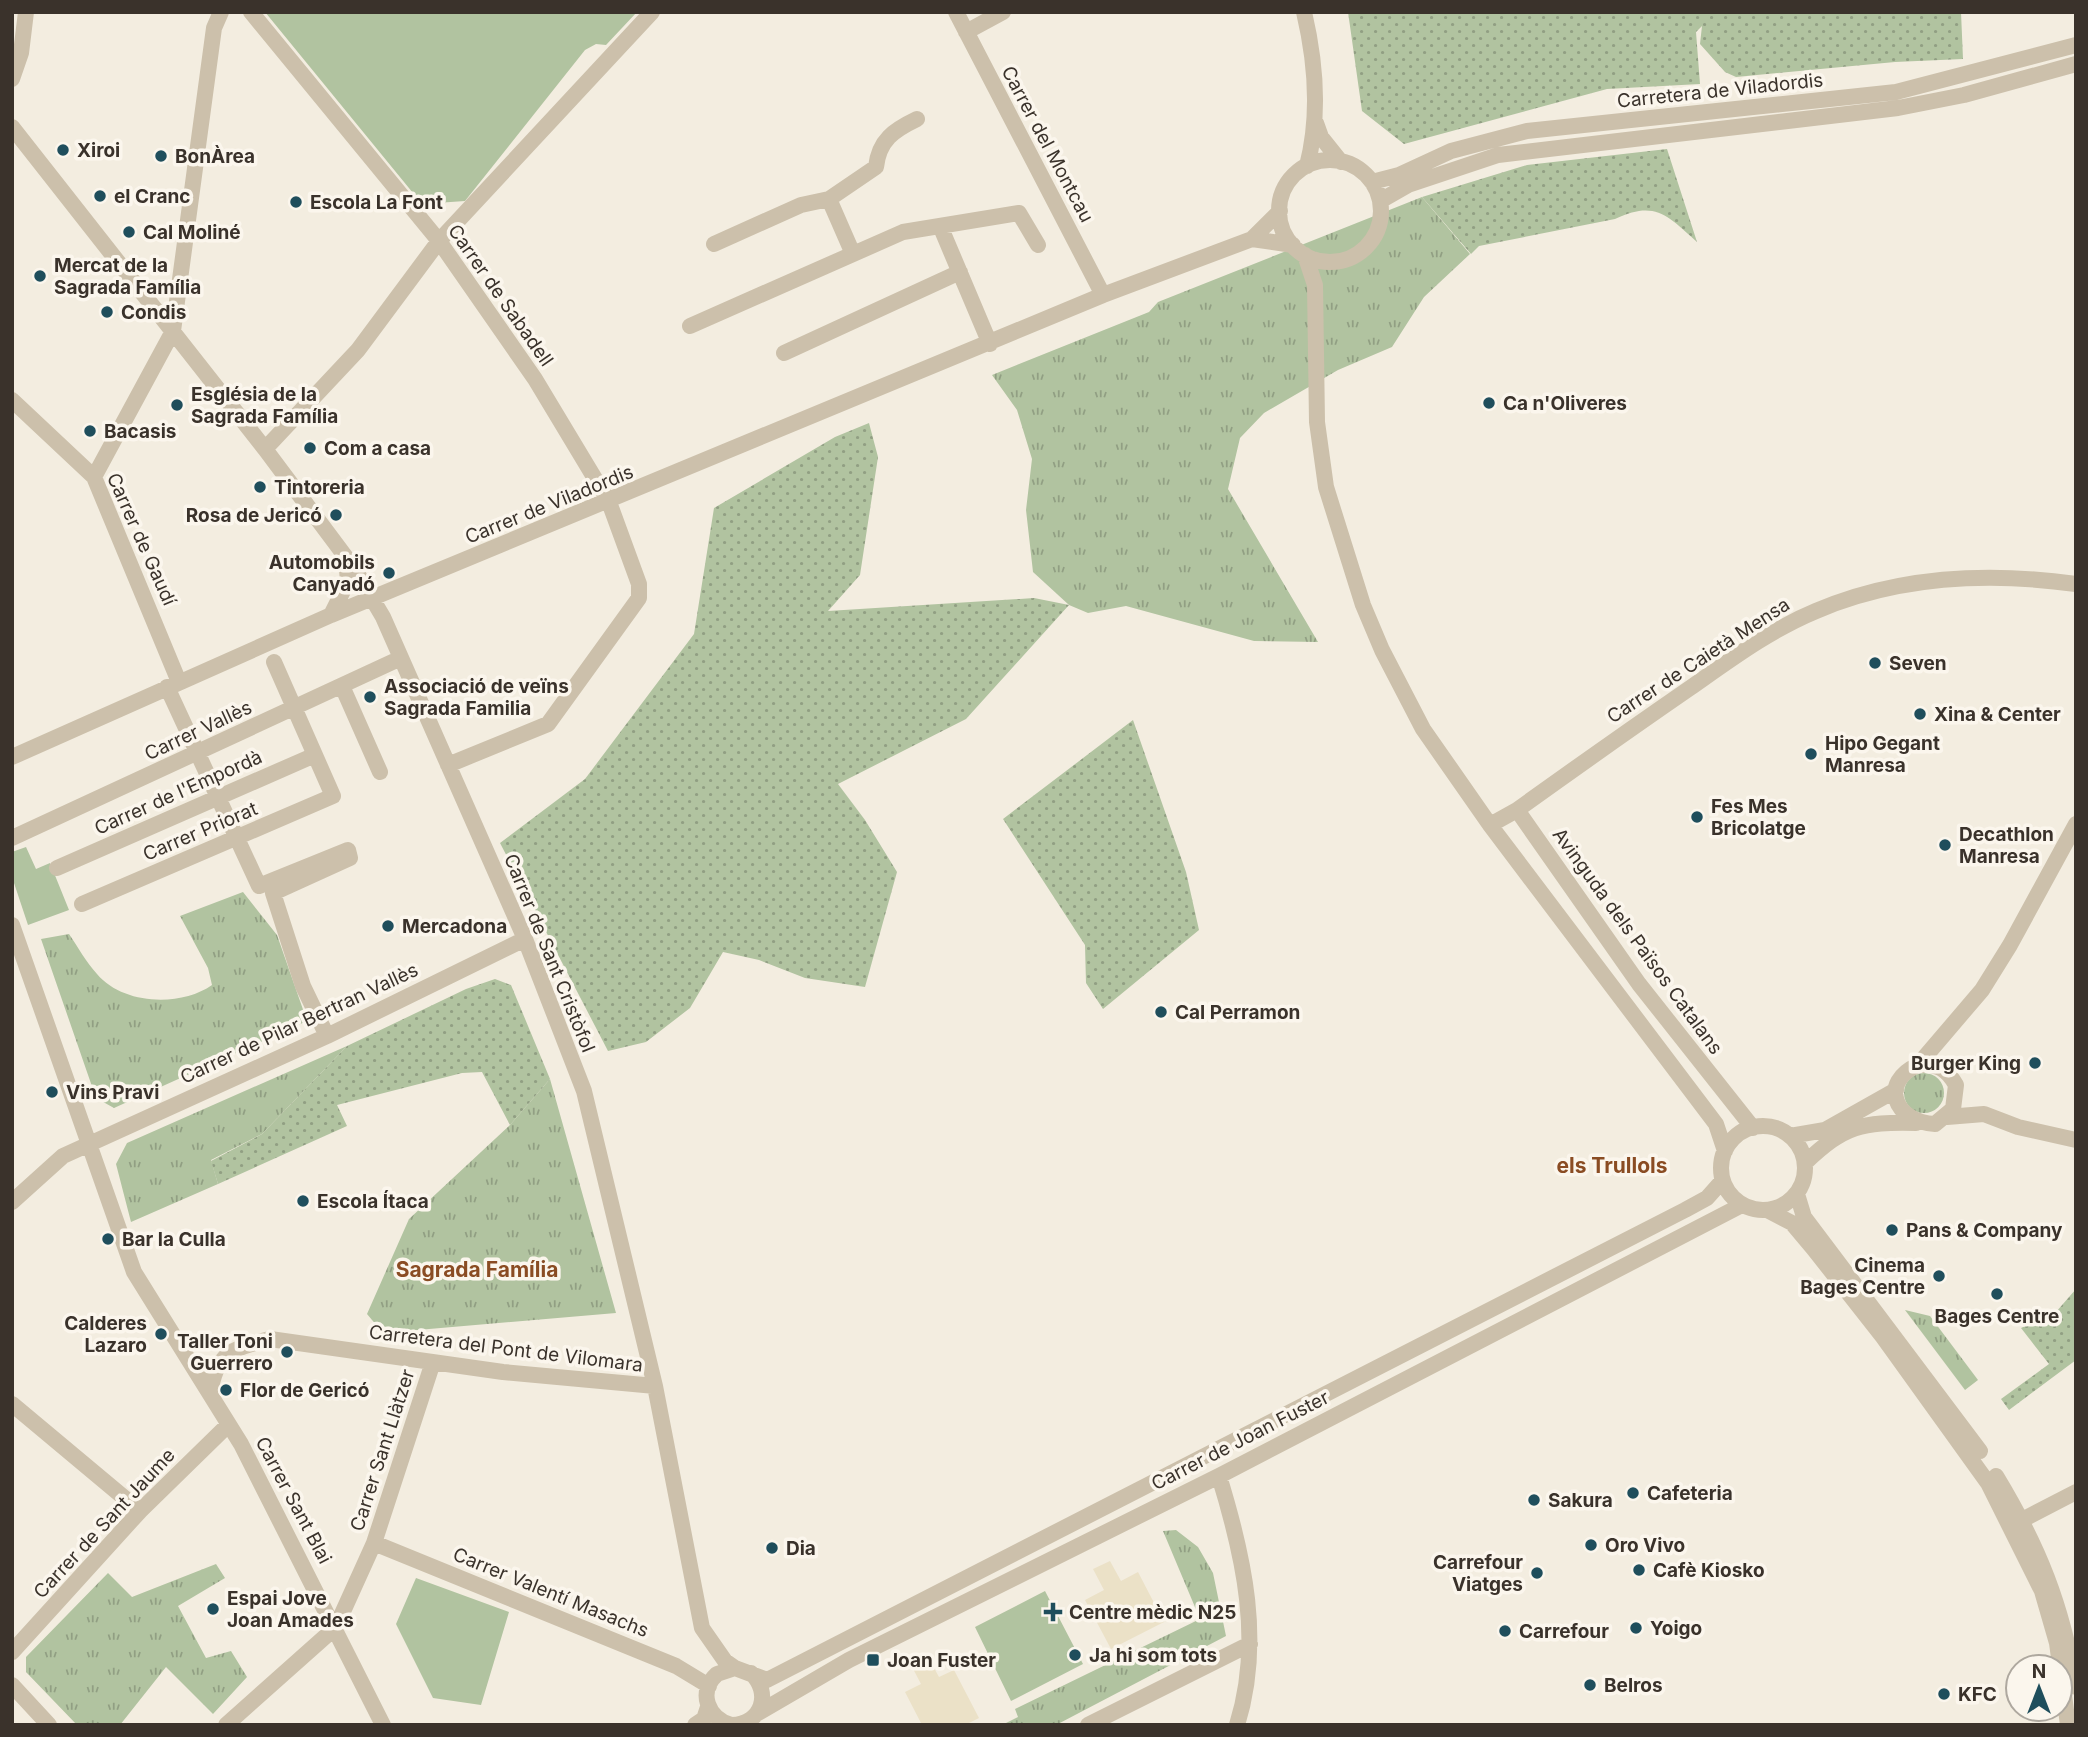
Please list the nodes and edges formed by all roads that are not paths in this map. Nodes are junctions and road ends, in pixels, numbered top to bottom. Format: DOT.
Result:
graph roads {
  1 [pos="26,12"];
  2 [pos="221,12"];
  3 [pos="251,12"];
  4 [pos="652,12"];
  5 [pos="956,12"];
  6 [pos="1003,12"];
  7 [pos="1304,12"];
  8 [pos="966,32"];
  9 [pos="2076,45"];
  10 [pos="2076,64"];
  11 [pos="12,79"];
  12 [pos="917,119"];
  13 [pos="1316,123"];
  14 [pos="12,127"];
  15 [pos="1341,162"];
  16 [pos="1307,166"];
  17 [pos="1372,181"];
  18 [pos="829,199"];
  19 [pos="1380,201"];
  20 [pos="1280,211"];
  21 [pos="941,228"];
  22 [pos="1252,239"];
  23 [pos="439,241"];
  24 [pos="714,244"];
  25 [pos="1038,245"];
  26 [pos="1299,250"];
  27 [pos="853,254"];
  28 [pos="1334,261"];
  29 [pos="960,272"];
  30 [pos="1315,285"];
  31 [pos="1103,295"];
  32 [pos="690,326"];
  33 [pos="173,331"];
  34 [pos="990,344"];
  35 [pos="784,353"];
  36 [pos="12,400"];
  37 [pos="265,449"];
  38 [pos="94,477"];
  39 [pos="609,502"];
  40 [pos="346,558"];
  41 [pos="2076,584"];
  42 [pos="373,599"];
  43 [pos="331,615"];
  44 [pos="401,658"];
  45 [pos="274,662"];
  46 [pos="173,685"];
  47 [pos="342,686"];
  48 [pos="294,708"];
  49 [pos="198,754"];
  50 [pos="315,755"];
  51 [pos="12,757"];
  52 [pos="448,765"];
  53 [pos="380,772"];
  54 [pos="218,797"];
  55 [pos="1517,810"];
  56 [pos="2076,824"];
  57 [pos="1490,825"];
  58 [pos="12,838"];
  59 [pos="237,839"];
  60 [pos="57,868"];
  61 [pos="82,904"];
  62 [pos="12,925"];
  63 [pos="525,939"];
  64 [pos="18,958"];
  65 [pos="327,1036"];
  66 [pos="1918,1065"];
  67 [pos="1896,1090"];
  68 [pos="1947,1117"];
  69 [pos="1916,1123"];
  70 [pos="1716,1124"];
  71 [pos="1747,1130"];
  72 [pos="1790,1136"];
  73 [pos="2076,1140"];
  74 [pos="89,1143"];
  75 [pos="1725,1151"];
  76 [pos="1805,1163"];
  77 [pos="1723,1180"];
  78 [pos="1797,1194"];
  79 [pos="12,1202"];
  80 [pos="1742,1205"];
  81 [pos="1767,1210"];
  82 [pos="433,1362"];
  83 [pos="655,1386"];
  84 [pos="210,1394"];
  85 [pos="12,1404"];
  86 [pos="228,1425"];
  87 [pos="1219,1476"];
  88 [pos="2076,1492"];
  89 [pos="140,1511"];
  90 [pos="2022,1520"];
  91 [pos="374,1544"];
  92 [pos="336,1627"];
  93 [pos="1250,1644"];
  94 [pos="12,1652"];
  95 [pos="743,1671"];
  96 [pos="12,1685"];
  97 [pos="709,1686"];
  98 [pos="2076,1687"];
  99 [pos="713,1716"];
  100 [pos="743,1722"];
  101 [pos="49,1725"];
  102 [pos="226,1725"];
  103 [pos="383,1725"];
  104 [pos="695,1725"];
  105 [pos="1088,1725"];
  106 [pos="1237,1725"];
  107 [pos="2068,1725"];
  1 -- 11 [label="street"];
  2 -- 33 [label="street"];
  3 -- 23 [label="street, Carrer de Sabadell"];
  4 -- 23 [label="street"];
  5 -- 8 [label="street, Carrer del Montcau"];
  6 -- 8 [label="street"];
  7 -- 13 [label="street"];
  8 -- 31 [label="street, Carrer del Montcau"];
  9 -- 17 [label="street, Carretera de Viladordis"];
  10 -- 19 [label="street, Carretera de Viladordis"];
  12 -- 18 [label="street"];
  13 -- 15 [label="street"];
  13 -- 16 [label="street"];
  14 -- 33 [label="street, Carrer de Sant Cristòfol"];
  15 -- 16 [label="street"];
  15 -- 17 [label="street"];
  16 -- 20 [label="street"];
  17 -- 19 [label="street"];
  18 -- 24 [label="street"];
  18 -- 27 [label="street"];
  19 -- 28 [label="street"];
  20 -- 22 [label="street"];
  20 -- 26 [label="street"];
  21 -- 25 [label="street"];
  21 -- 27 [label="street"];
  21 -- 29 [label="street"];
  22 -- 26 [label="street"];
  22 -- 31 [label="street"];
  23 -- 37 [label="street"];
  23 -- 39 [label="street, Carrer de Sabadell"];
  26 -- 28 [label="street"];
  26 -- 30 [label="street"];
  27 -- 32 [label="street"];
  28 -- 30 [label="street"];
  29 -- 34 [label="street"];
  29 -- 35 [label="street"];
  30 -- 57 [label="street"];
  31 -- 34 [label="street, Carrer de Viladordis"];
  33 -- 37 [label="street, Carrer de Sant Cristòfol"];
  33 -- 38 [label="street"];
  34 -- 39 [label="street, Carrer de Viladordis"];
  36 -- 38 [label="street, Carrer de Gaudí"];
  37 -- 40 [label="street, Carrer de Sant Cristòfol"];
  38 -- 46 [label="street, Carrer de Gaudí"];
  39 -- 42 [label="street, Carrer de Viladordis"];
  39 -- 52 [label="street, Carrer de Sabadell"];
  40 -- 42 [label="street, Carrer de Sant Cristòfol"];
  40 -- 43 [label="street"];
  41 -- 55 [label="street, Carrer de Caietà Mensa"];
  42 -- 43 [label="street, Carrer de Viladordis"];
  42 -- 44 [label="street, Carrer de Sant Cristòfol"];
  43 -- 46 [label="street, Carrer de Viladordis"];
  44 -- 47 [label="street, Carrer Vallès"];
  44 -- 52 [label="street, Carrer de Sant Cristòfol"];
  45 -- 48 [label="street"];
  46 -- 49 [label="street, Carrer de Gaudí"];
  46 -- 51 [label="street, Carrer de Viladordis"];
  47 -- 48 [label="street, Carrer Vallès"];
  47 -- 53 [label="street"];
  48 -- 49 [label="street, Carrer Vallès"];
  48 -- 50 [label="street"];
  49 -- 54 [label="street, Carrer de Gaudí"];
  49 -- 58 [label="street, Carrer Vallès"];
  50 -- 54 [label="street, Carrer de l'Empordà"];
  50 -- 59 [label="street, Carrer Priorat"];
  52 -- 63 [label="street, Carrer de Sant Cristòfol"];
  54 -- 59 [label="street, Carrer de Gaudí"];
  54 -- 60 [label="street, Carrer de l'Empordà"];
  55 -- 57 [label="street, Carrer de Caietà Mensa"];
  55 -- 71 [label="street, Avinguda dels Països Catalans"];
  56 -- 66 [label="street"];
  57 -- 70 [label="street"];
  59 -- 61 [label="street, Carrer Priorat"];
  59 -- 65 [label="street, Carrer de Gaudí"];
  62 -- 64 [label="street"];
  63 -- 65 [label="street, Carrer de Pilar Bertran Vallès"];
  63 -- 83 [label="street, Carrer de Sant Cristòfol"];
  64 -- 74 [label="street"];
  65 -- 74 [label="street, Carrer de Pilar Bertran Vallès"];
  66 -- 67 [label="street"];
  66 -- 68 [label="street"];
  67 -- 69 [label="street"];
  67 -- 72 [label="street"];
  68 -- 69 [label="street"];
  68 -- 73 [label="street"];
  69 -- 76 [label="street"];
  70 -- 71 [label="street"];
  70 -- 75 [label="street"];
  71 -- 72 [label="street"];
  71 -- 75 [label="street"];
  72 -- 76 [label="street"];
  74 -- 79 [label="street, Carrer de Pilar Bertran Vallès"];
  74 -- 84 [label="street, Carrer Sant Blai"];
  75 -- 77 [label="street"];
  76 -- 78 [label="street"];
  77 -- 80 [label="street"];
  77 -- 95 [label="street, Carrer de Joan Fuster"];
  78 -- 81 [label="street"];
  78 -- 90 [label="street"];
  80 -- 81 [label="street"];
  80 -- 87 [label="street, Carrer de Joan Fuster"];
  81 -- 107 [label="street"];
  82 -- 83 [label="street, Carretera del Pont de Vilomara"];
  82 -- 84 [label="street, Carretera del Pont de Vilomara"];
  82 -- 91 [label="street, Carrer Sant Llàtzer"];
  83 -- 95 [label="street, Carretera del Pont de Vilomara"];
  84 -- 86 [label="street, Carrer Sant Blai"];
  85 -- 89 [label="street"];
  86 -- 89 [label="street, Carrer de Sant Jaume"];
  86 -- 92 [label="street, Carrer Sant Blai"];
  87 -- 93 [label="street"];
  87 -- 100 [label="street, Carrer de Joan Fuster"];
  88 -- 90 [label="street"];
  89 -- 94 [label="street, Carrer de Sant Jaume"];
  90 -- 98 [label="street"];
  91 -- 92 [label="street, Carrer Sant Llàtzer"];
  91 -- 97 [label="street, Carrer Valentí Masachs"];
  92 -- 102 [label="street"];
  92 -- 103 [label="street, Carrer Sant Blai"];
  93 -- 105 [label="street"];
  93 -- 106 [label="street"];
  95 -- 97 [label="street"];
  95 -- 100 [label="street"];
  96 -- 101 [label="street"];
  97 -- 99 [label="street"];
  99 -- 100 [label="street"];
  99 -- 104 [label="street"];
}
